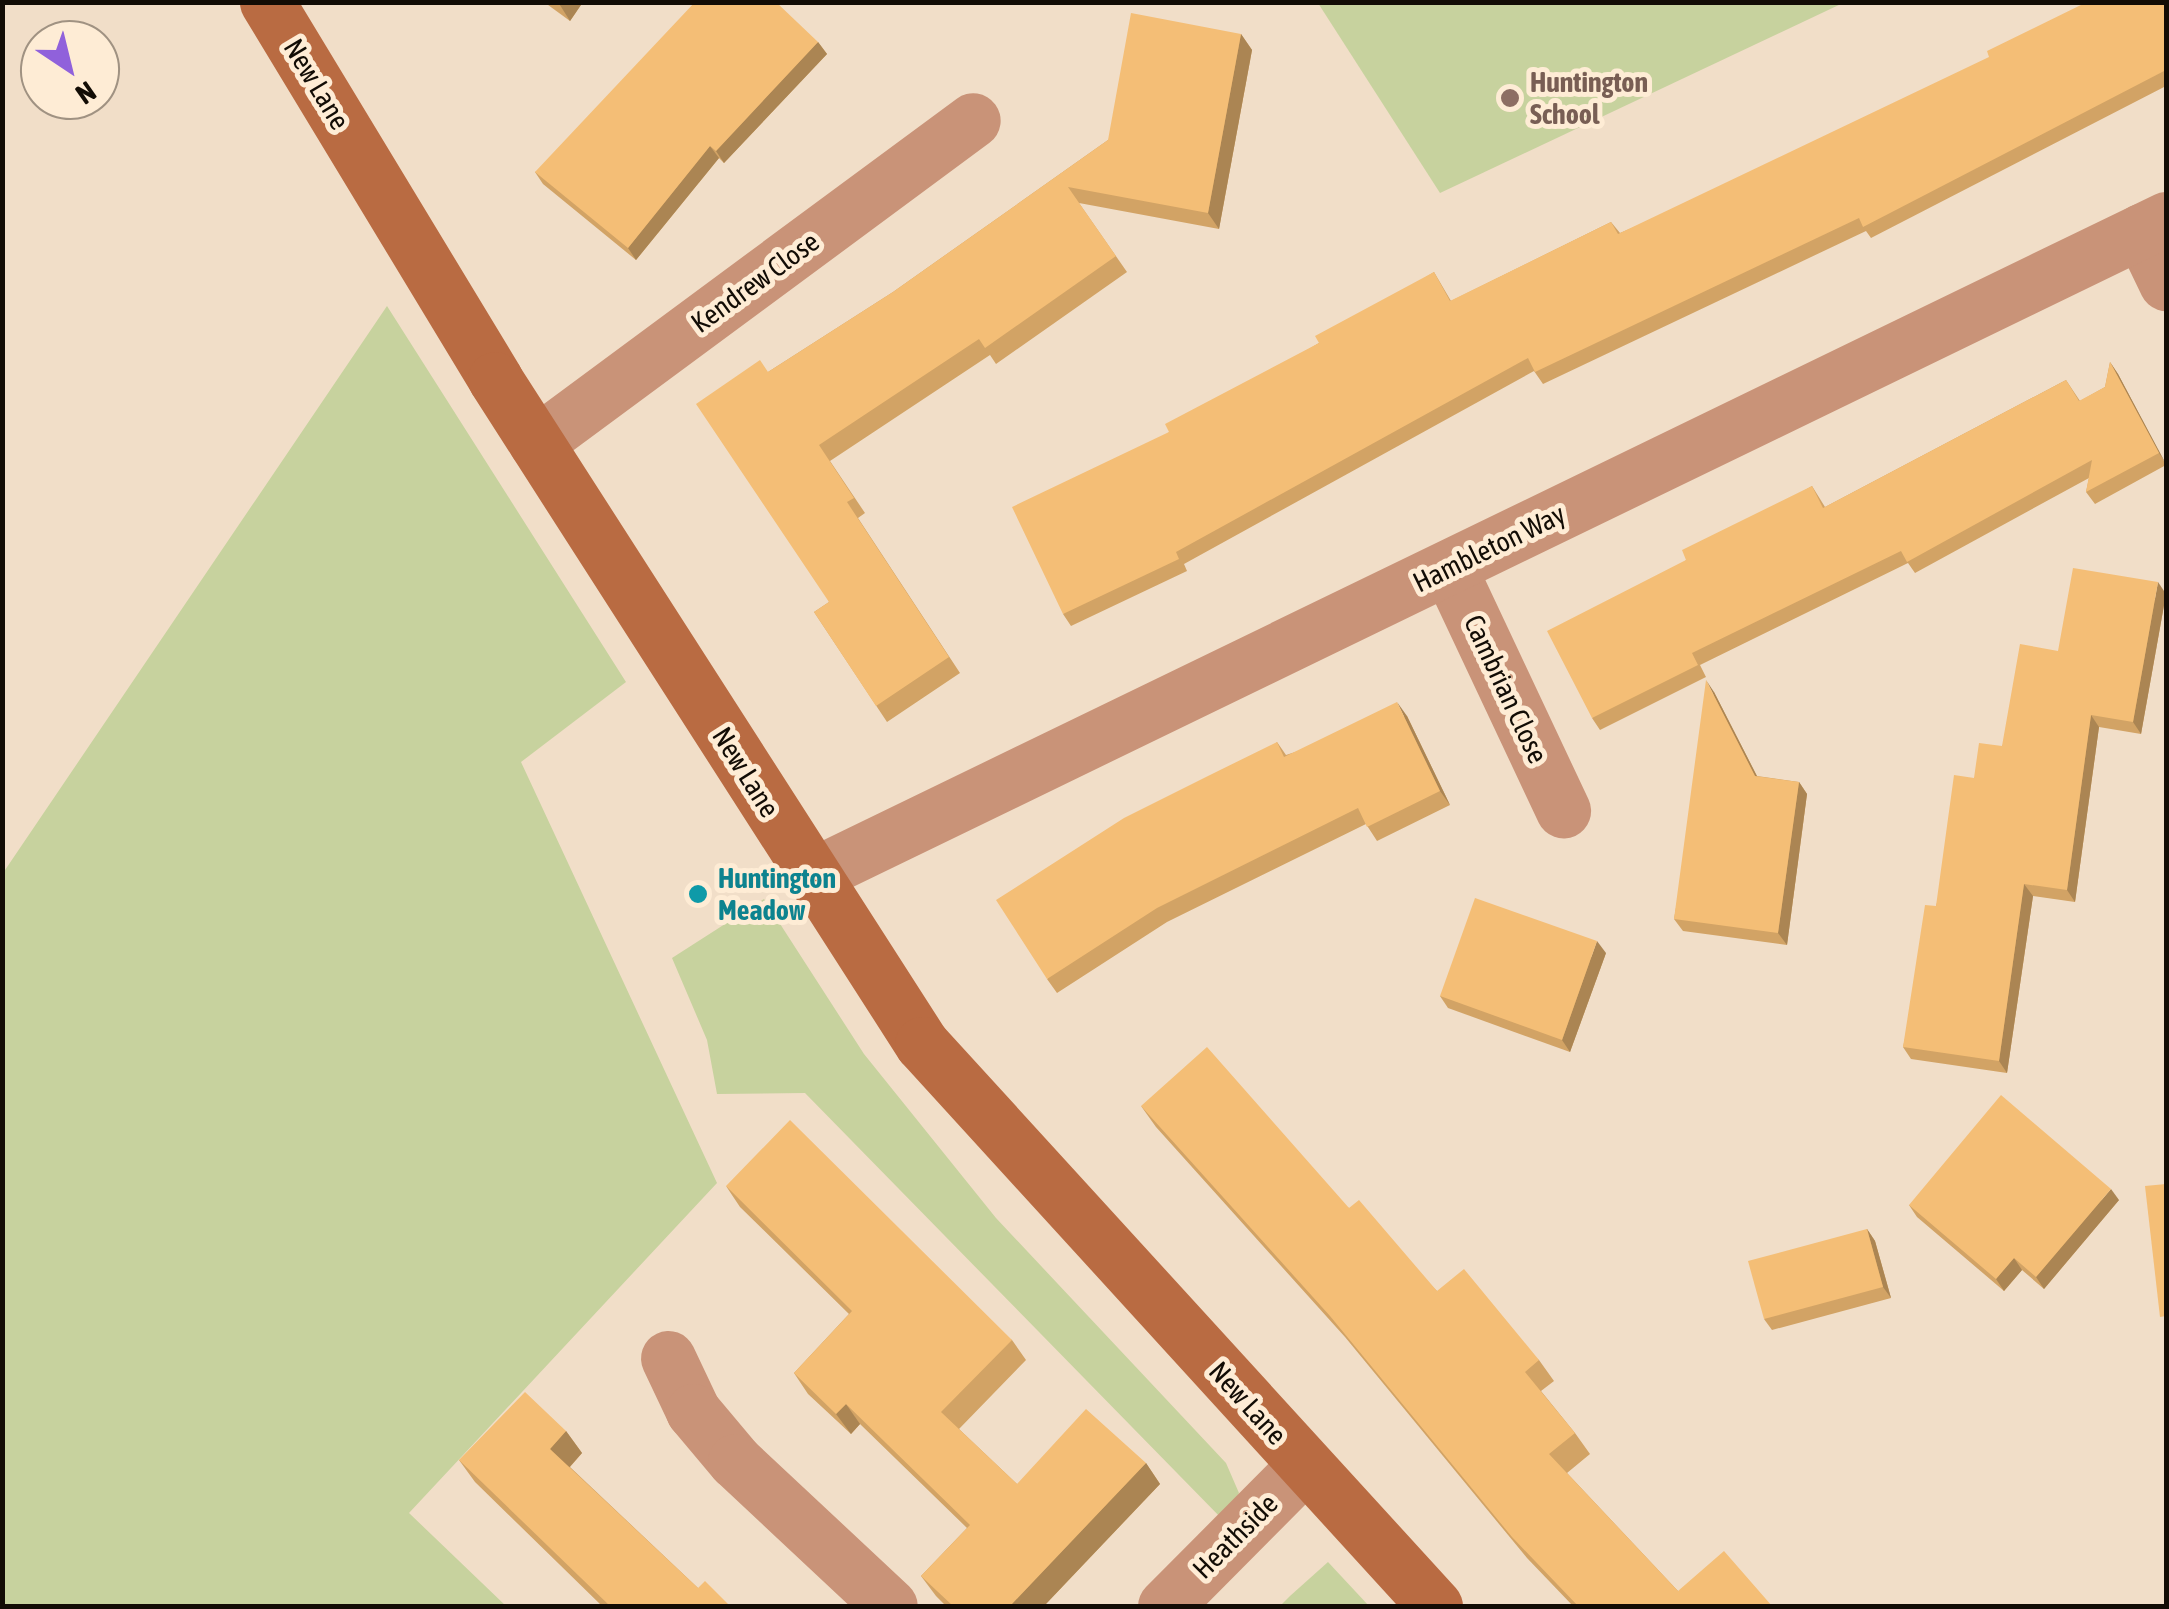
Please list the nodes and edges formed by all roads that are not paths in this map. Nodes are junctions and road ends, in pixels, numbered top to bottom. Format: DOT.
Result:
graph roads {
  1 [pos="267,2"];
  2 [pos="973,120"];
  3 [pos="2154,225"];
  4 [pos="2166,283"];
  5 [pos="536,443"];
  6 [pos="1449,568"];
  7 [pos="1563,810"];
  8 [pos="811,876"];
  9 [pos="668,1358"];
  10 [pos="1304,1466"];
  11 [pos="890,1606"];
  12 [pos="1165,1606"];
  13 [pos="1435,1606"];
  1 -- 5 [label="street, New Lane"];
  2 -- 5 [label="street, Kendrew Close"];
  3 -- 4 [label="street"];
  3 -- 6 [label="street, Hambleton Way"];
  5 -- 8 [label="street, New Lane"];
  6 -- 7 [label="street, Cambrian Close"];
  6 -- 8 [label="street, Hambleton Way"];
  8 -- 10 [label="street, New Lane"];
  9 -- 11 [label="street"];
  10 -- 12 [label="street, Heathside"];
  10 -- 13 [label="street, New Lane"];
}
